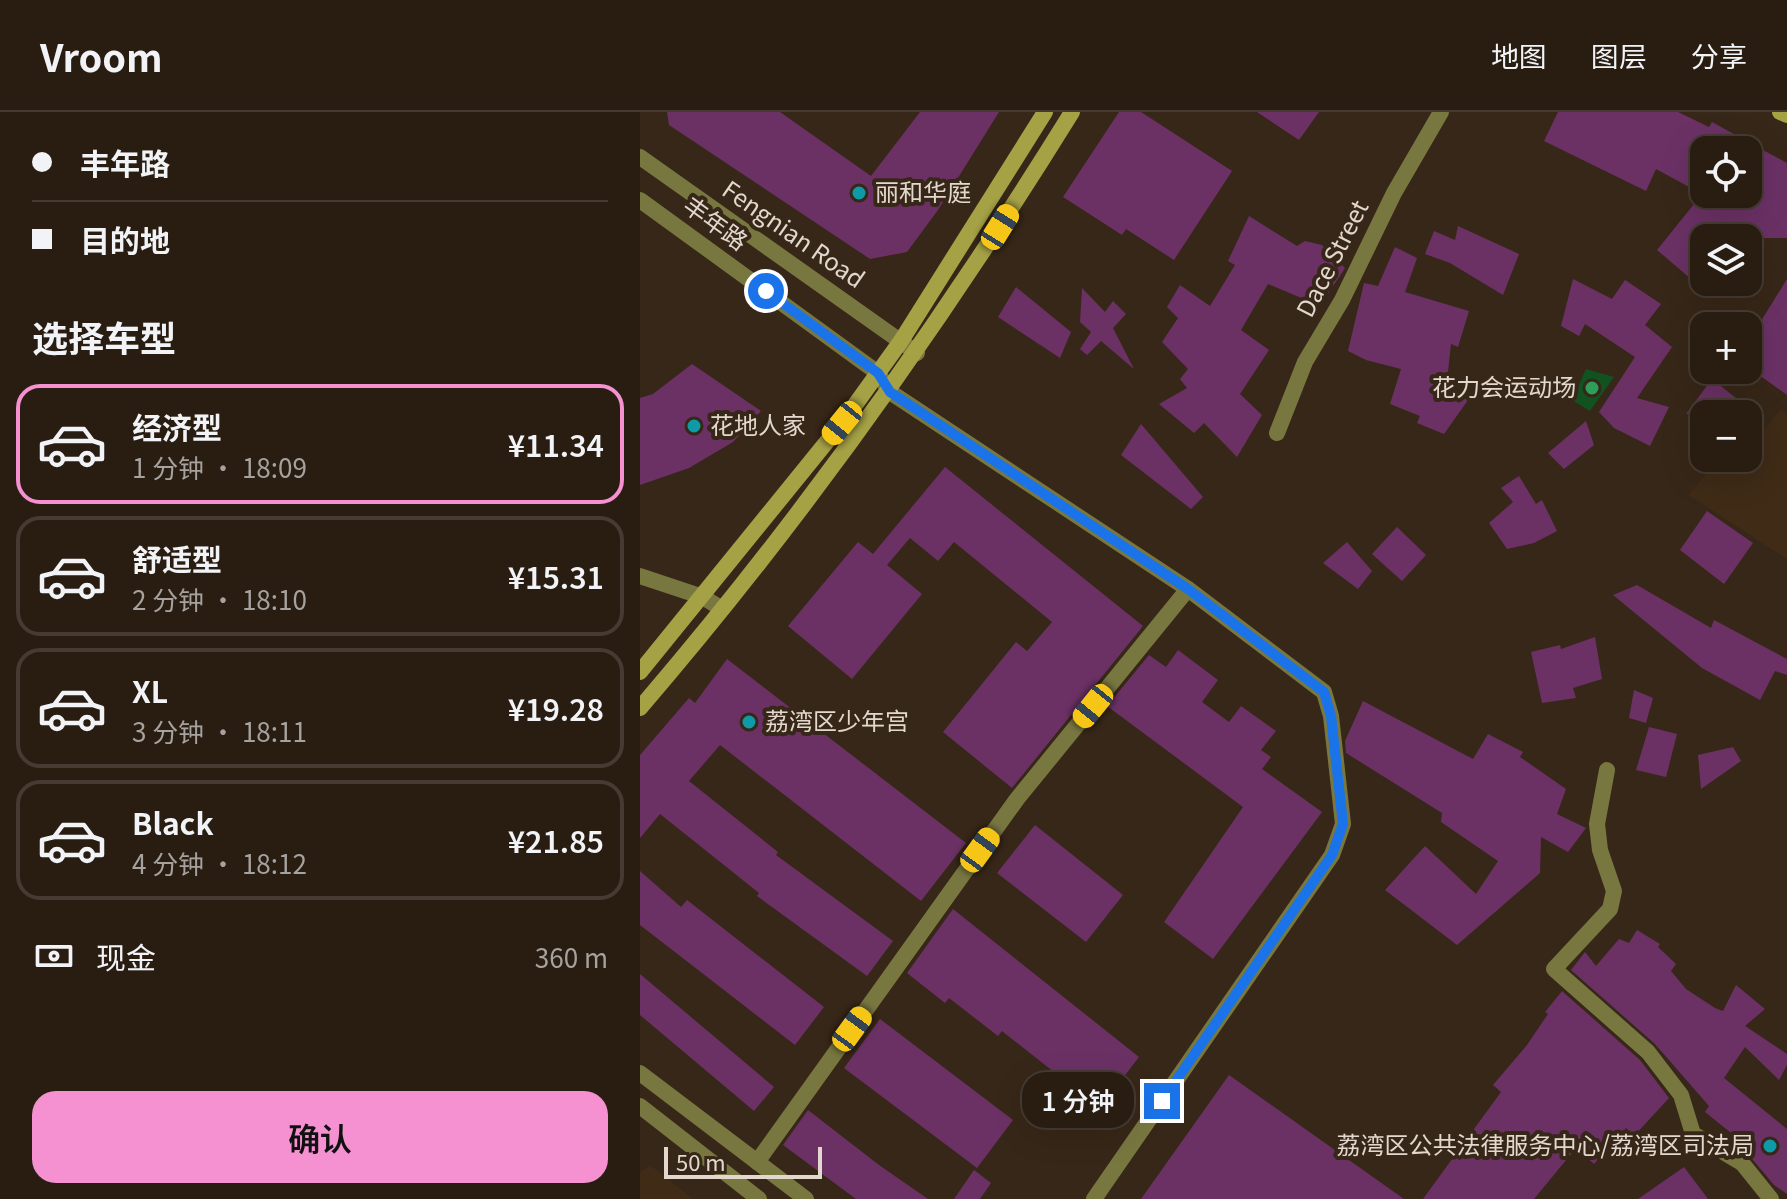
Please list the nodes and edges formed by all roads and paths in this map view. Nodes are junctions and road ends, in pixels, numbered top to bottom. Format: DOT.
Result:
graph roads {
  1 [pos="1045,112"];
  2 [pos="1072,112"];
  3 [pos="1441,112"];
  4 [pos="1780,112"];
  5 [pos="1787,115"];
  6 [pos="640,157"];
  7 [pos="640,200"];
  8 [pos="901,341"];
  9 [pos="917,353"];
  10 [pos="878,373"];
  11 [pos="890,392"];
  12 [pos="1277,433"];
  13 [pos="640,576"];
  14 [pos="1188,589"];
  15 [pos="703,597"];
  16 [pos="722,609"];
  17 [pos="640,672"];
  18 [pos="640,708"];
  19 [pos="1607,770"];
  20 [pos="640,1073"];
  21 [pos="640,1106"];
  22 [pos="757,1162"];
  23 [pos="759,1199"];
  24 [pos="806,1199"];
  25 [pos="1094,1199"];
  26 [pos="1771,1199"];
  1 -- 8 [label="main road"];
  2 -- 9 [label="main road"];
  3 -- 12 [label="street, Dace Street"];
  4 -- 5 [label="main road"];
  6 -- 8 [label="street, Fengnian Road"];
  7 -- 10 [label="street, 丰年路"];
  8 -- 9 [label="street, Fengnian Road"];
  8 -- 10 [label="main road"];
  9 -- 11 [label="main road"];
  10 -- 11 [label="street"];
  10 -- 15 [label="main road"];
  11 -- 14 [label="street"];
  11 -- 16 [label="main road"];
  13 -- 15 [label="street"];
  14 -- 22 [label="street"];
  14 -- 25 [label="street"];
  15 -- 16 [label="street"];
  15 -- 17 [label="main road"];
  16 -- 18 [label="main road"];
  19 -- 26 [label="street"];
  20 -- 22 [label="street"];
  21 -- 23 [label="street"];
  22 -- 24 [label="street"];
}
